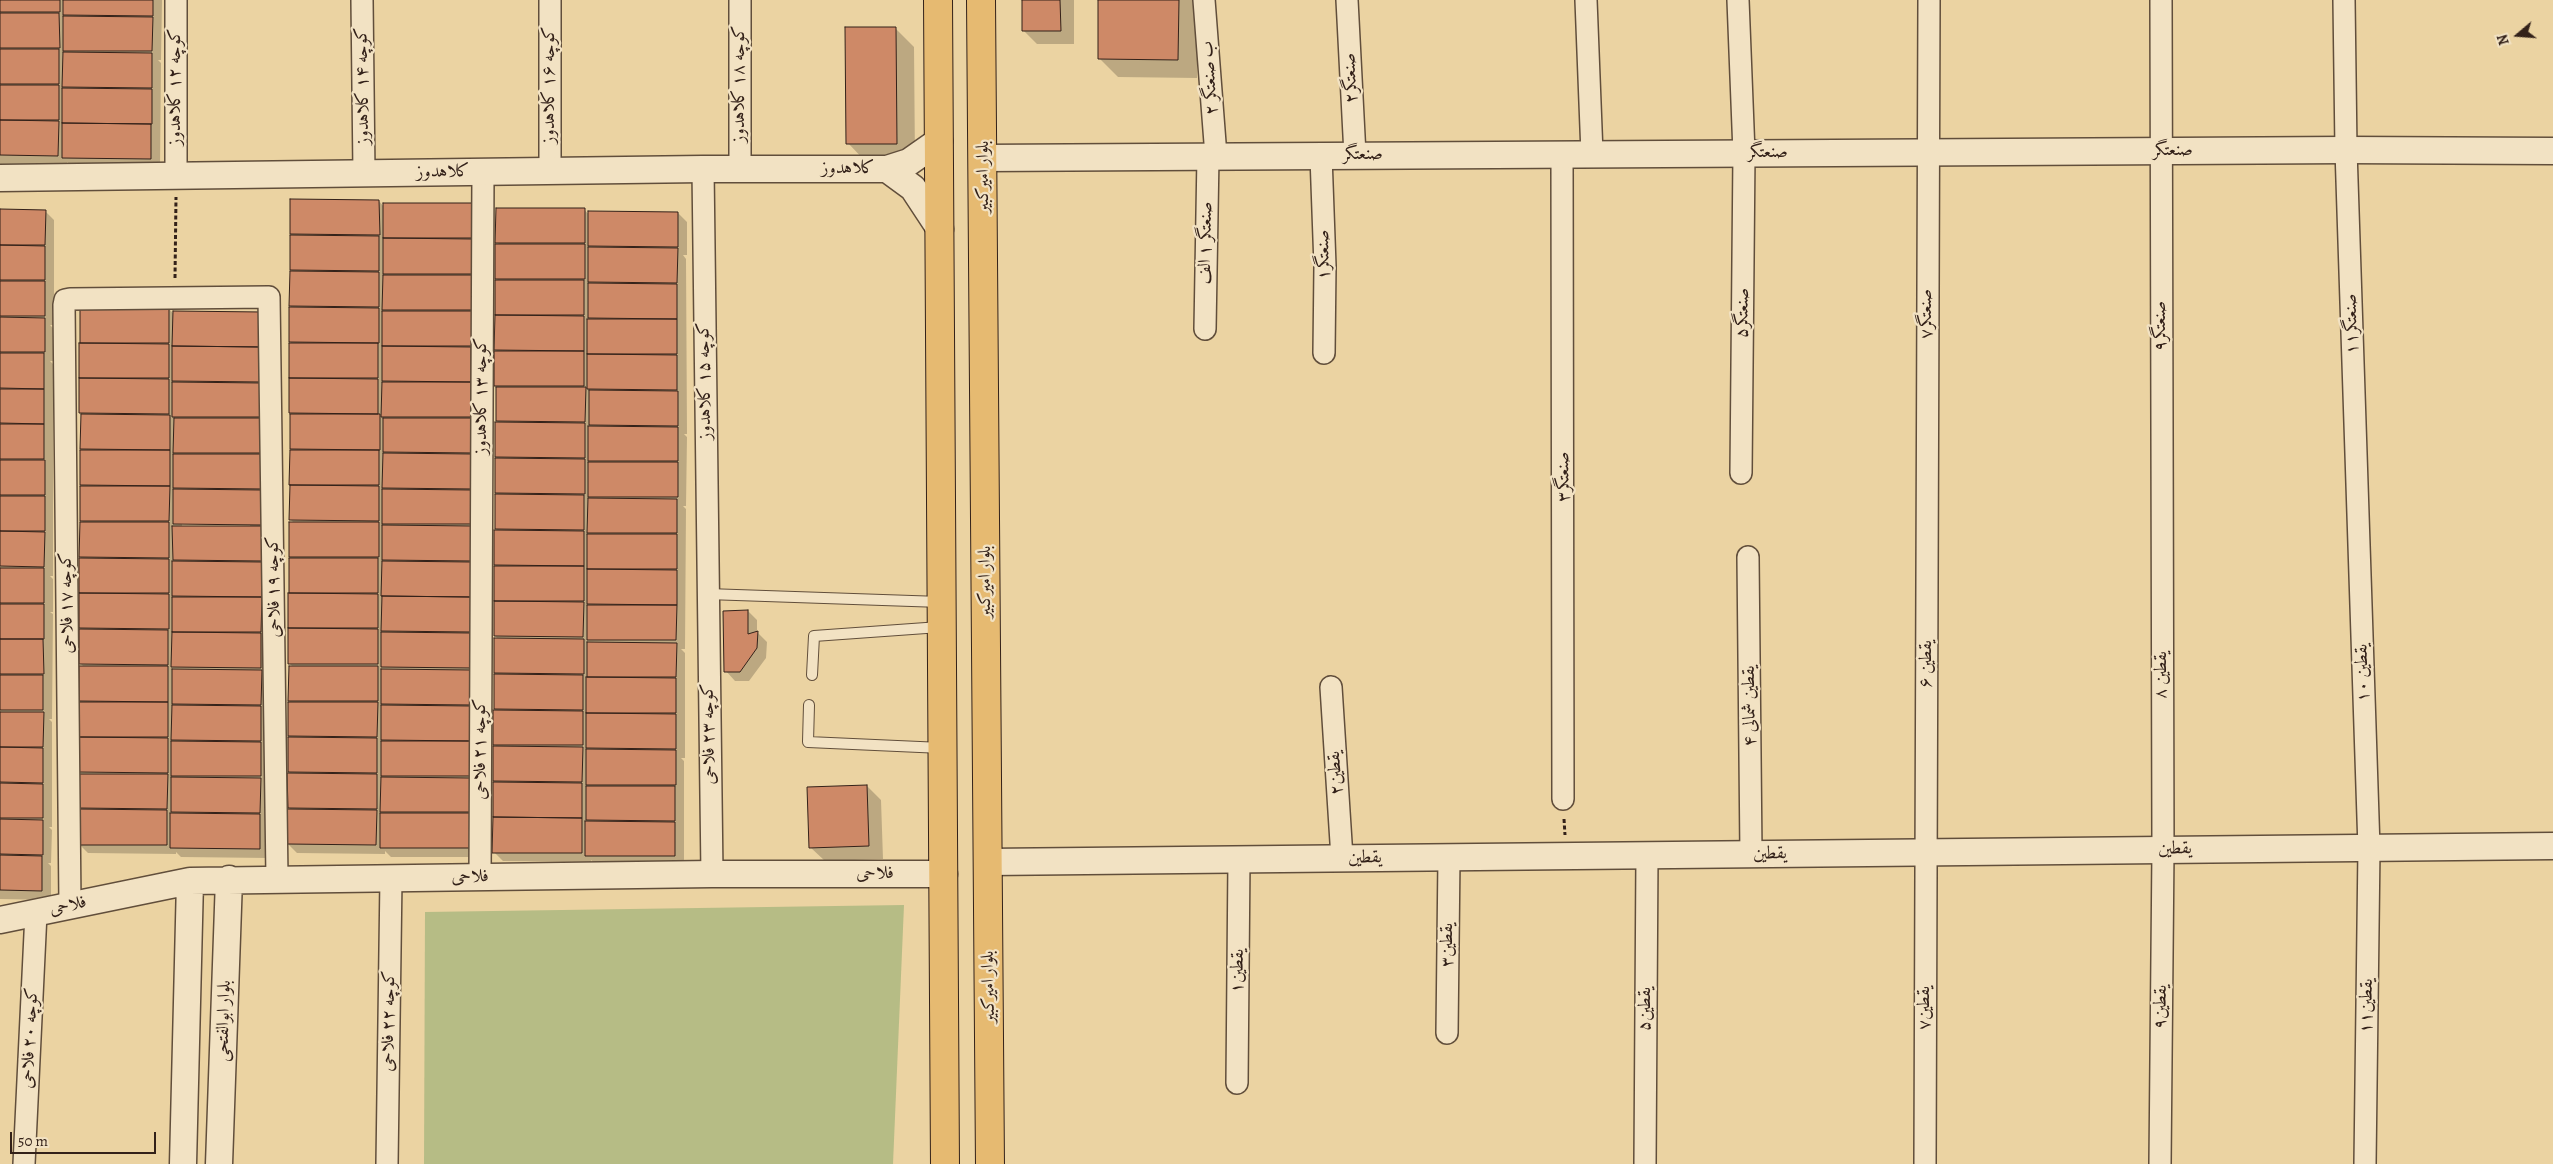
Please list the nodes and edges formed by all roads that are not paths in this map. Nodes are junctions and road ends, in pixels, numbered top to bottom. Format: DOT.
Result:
graph roads {
  1 [pos="176,0"];
  2 [pos="362,0"];
  3 [pos="550,0"];
  4 [pos="740,0"];
  5 [pos="938,0"];
  6 [pos="981,0"];
  7 [pos="1204,0"];
  8 [pos="1347,0"];
  9 [pos="1586,0"];
  10 [pos="1738,0"];
  11 [pos="1928,0"];
  12 [pos="2161,0"];
  13 [pos="2344,0"];
  14 [pos="939,141"];
  15 [pos="2346,150"];
  16 [pos="2160,151"];
  17 [pos="2553,151"];
  18 [pos="1927,152"];
  19 [pos="1744,153"];
  20 [pos="1562,154"];
  21 [pos="1592,154"];
  22 [pos="1212,156"];
  23 [pos="1321,156"];
  24 [pos="1355,156"];
  25 [pos="984,158"];
  26 [pos="740,168"];
  27 [pos="703,169"];
  28 [pos="887,169"];
  29 [pos="483,171"];
  30 [pos="550,171"];
  31 [pos="364,173"];
  32 [pos="176,175"];
  33 [pos="0,178"];
  34 [pos="940,229"];
  35 [pos="65,300"];
  36 [pos="1205,330"];
  37 [pos="1324,354"];
  38 [pos="1741,473"];
  39 [pos="1927,476"];
  40 [pos="2357,498"];
  41 [pos="2161,500"];
  42 [pos="1748,557"];
  43 [pos="707,594"];
  44 [pos="943,614"];
  45 [pos="481,621"];
  46 [pos="812,675"];
  47 [pos="1331,687"];
  48 [pos="809,705"];
  49 [pos="944,748"];
  50 [pos="1563,799"];
  51 [pos="2553,846"];
  52 [pos="2369,848"];
  53 [pos="2163,850"];
  54 [pos="1926,852"];
  55 [pos="1751,854"];
  56 [pos="1647,855"];
  57 [pos="1449,857"];
  58 [pos="1342,858"];
  59 [pos="1239,860"];
  60 [pos="988,862"];
  61 [pos="712,874"];
  62 [pos="944,874"];
  63 [pos="480,877"];
  64 [pos="277,878"];
  65 [pos="391,878"];
  66 [pos="229,879"];
  67 [pos="190,881"];
  68 [pos="70,905"];
  69 [pos="36,913"];
  70 [pos="0,920"];
  71 [pos="1447,1033"];
  72 [pos="1237,1083"];
  73 [pos="24,1164"];
  74 [pos="183,1164"];
  75 [pos="219,1164"];
  76 [pos="387,1164"];
  77 [pos="945,1164"];
  78 [pos="990,1164"];
  79 [pos="1645,1164"];
  80 [pos="1924,1164"];
  81 [pos="2160,1164"];
  82 [pos="2365,1164"];
  1 -- 32 [label="street, کوچه ۱۲ کلاهدوز"];
  2 -- 31 [label="street, کوچه ۱۴ کلاهدوز"];
  3 -- 30 [label="street, کوچه ۱۶ کلاهدوز"];
  4 -- 26 [label="street, کوچه ۱۸ کلاهدوز"];
  5 -- 14 [label="main road"];
  6 -- 25 [label="main road, بلوار امیرکبیر"];
  7 -- 22 [label="street, ۲ ب صنعتگر"];
  8 -- 24 [label="street, صنعتگر۲"];
  9 -- 21 [label="street"];
  10 -- 19 [label="street, صنعتگر۵"];
  11 -- 18 [label="street, صنعتگر۷"];
  12 -- 16 [label="street, صنعتگر۹"];
  13 -- 15 [label="street, صنعتگر۱۱"];
  14 -- 28 [label="street, کلاهدوز"];
  14 -- 34 [label="main road"];
  15 -- 16 [label="street, صنعتگر"];
  15 -- 17 [label="street, صنعتگر"];
  15 -- 40 [label="street, صنعتگر۱۱"];
  16 -- 18 [label="street, صنعتگر"];
  16 -- 41 [label="street, صنعتگر۹"];
  18 -- 19 [label="street, صنعتگر"];
  18 -- 39 [label="street, صنعتگر۷"];
  19 -- 21 [label="street, صنعتگر"];
  19 -- 38 [label="street, صنعتگر۵"];
  20 -- 21 [label="street, صنعتگر"];
  20 -- 24 [label="street, صنعتگر"];
  20 -- 50 [label="street, صنعتگر۳"];
  22 -- 23 [label="street, صنعتگر"];
  22 -- 25 [label="street, صنعتگر"];
  22 -- 36 [label="street, صنعتگر ۱ الف"];
  23 -- 24 [label="street, صنعتگر"];
  23 -- 37 [label="street, صنعتگر۱"];
  25 -- 60 [label="main road, بلوار امیرکبیر"];
  26 -- 27 [label="street, کلاهدوز"];
  26 -- 28 [label="street, کلاهدوز"];
  27 -- 30 [label="street, کلاهدوز"];
  27 -- 43 [label="street, کوچه ۱۵ کلاهدوز"];
  28 -- 34 [label="street, کلاهدوز"];
  29 -- 30 [label="street, کلاهدوز"];
  29 -- 31 [label="street, کلاهدوز"];
  29 -- 45 [label="street, کوچه ۱۳ کلاهدوز"];
  31 -- 32 [label="street, کلاهدوز"];
  32 -- 33 [label="street, کلاهدوز"];
  34 -- 44 [label="main road"];
  35 -- 64 [label="street, کوچه ۱۹ فلاحی"];
  35 -- 68 [label="street, کوچه ۱۷ فلاحی"];
  39 -- 54 [label="street, یقطین ۶"];
  40 -- 52 [label="street, یقطین ۱۰"];
  41 -- 53 [label="street, یقطین ۸"];
  42 -- 55 [label="street, یقطین شمالی ۴"];
  43 -- 44 [label="lane"];
  43 -- 61 [label="street, کوچه ۲۳ فلاحی"];
  44 -- 46 [label="lane"];
  44 -- 49 [label="main road"];
  45 -- 63 [label="street, کوچه ۲۱ فلاحی"];
  47 -- 58 [label="street, یقطین۲"];
  48 -- 49 [label="lane"];
  49 -- 62 [label="main road"];
  51 -- 52 [label="street, یقطین"];
  52 -- 53 [label="street, یقطین"];
  52 -- 82 [label="street, یقطین۱۱"];
  53 -- 54 [label="street, یقطین"];
  53 -- 81 [label="street, یقطین۹"];
  54 -- 55 [label="street, یقطین"];
  54 -- 80 [label="street, یقطین۷"];
  55 -- 56 [label="street, یقطین"];
  56 -- 57 [label="street, یقطین"];
  56 -- 79 [label="street, یقطین۵"];
  57 -- 58 [label="street, یقطین"];
  57 -- 71 [label="street, یقطین۳"];
  58 -- 59 [label="street, یقطین"];
  59 -- 60 [label="street, یقطین"];
  59 -- 72 [label="street, یقطین۱"];
  60 -- 78 [label="main road, بلوار امیرکبیر"];
  61 -- 62 [label="street, فلاحی"];
  61 -- 63 [label="street, فلاحی"];
  62 -- 77 [label="main road"];
  63 -- 65 [label="street, فلاحی"];
  64 -- 65 [label="street, فلاحی"];
  64 -- 66 [label="street, فلاحی"];
  65 -- 76 [label="street, کوچه ۲۲ فلاحی"];
  66 -- 67 [label="street, فلاحی"];
  66 -- 75 [label="street, بلوار ابوالفتحی"];
  67 -- 68 [label="street, فلاحی"];
  67 -- 74 [label="street"];
  68 -- 69 [label="street, فلاحی"];
  69 -- 70 [label="street, فلاحی"];
  69 -- 73 [label="street, کوچه ۲۰ فلاحی"];
}
